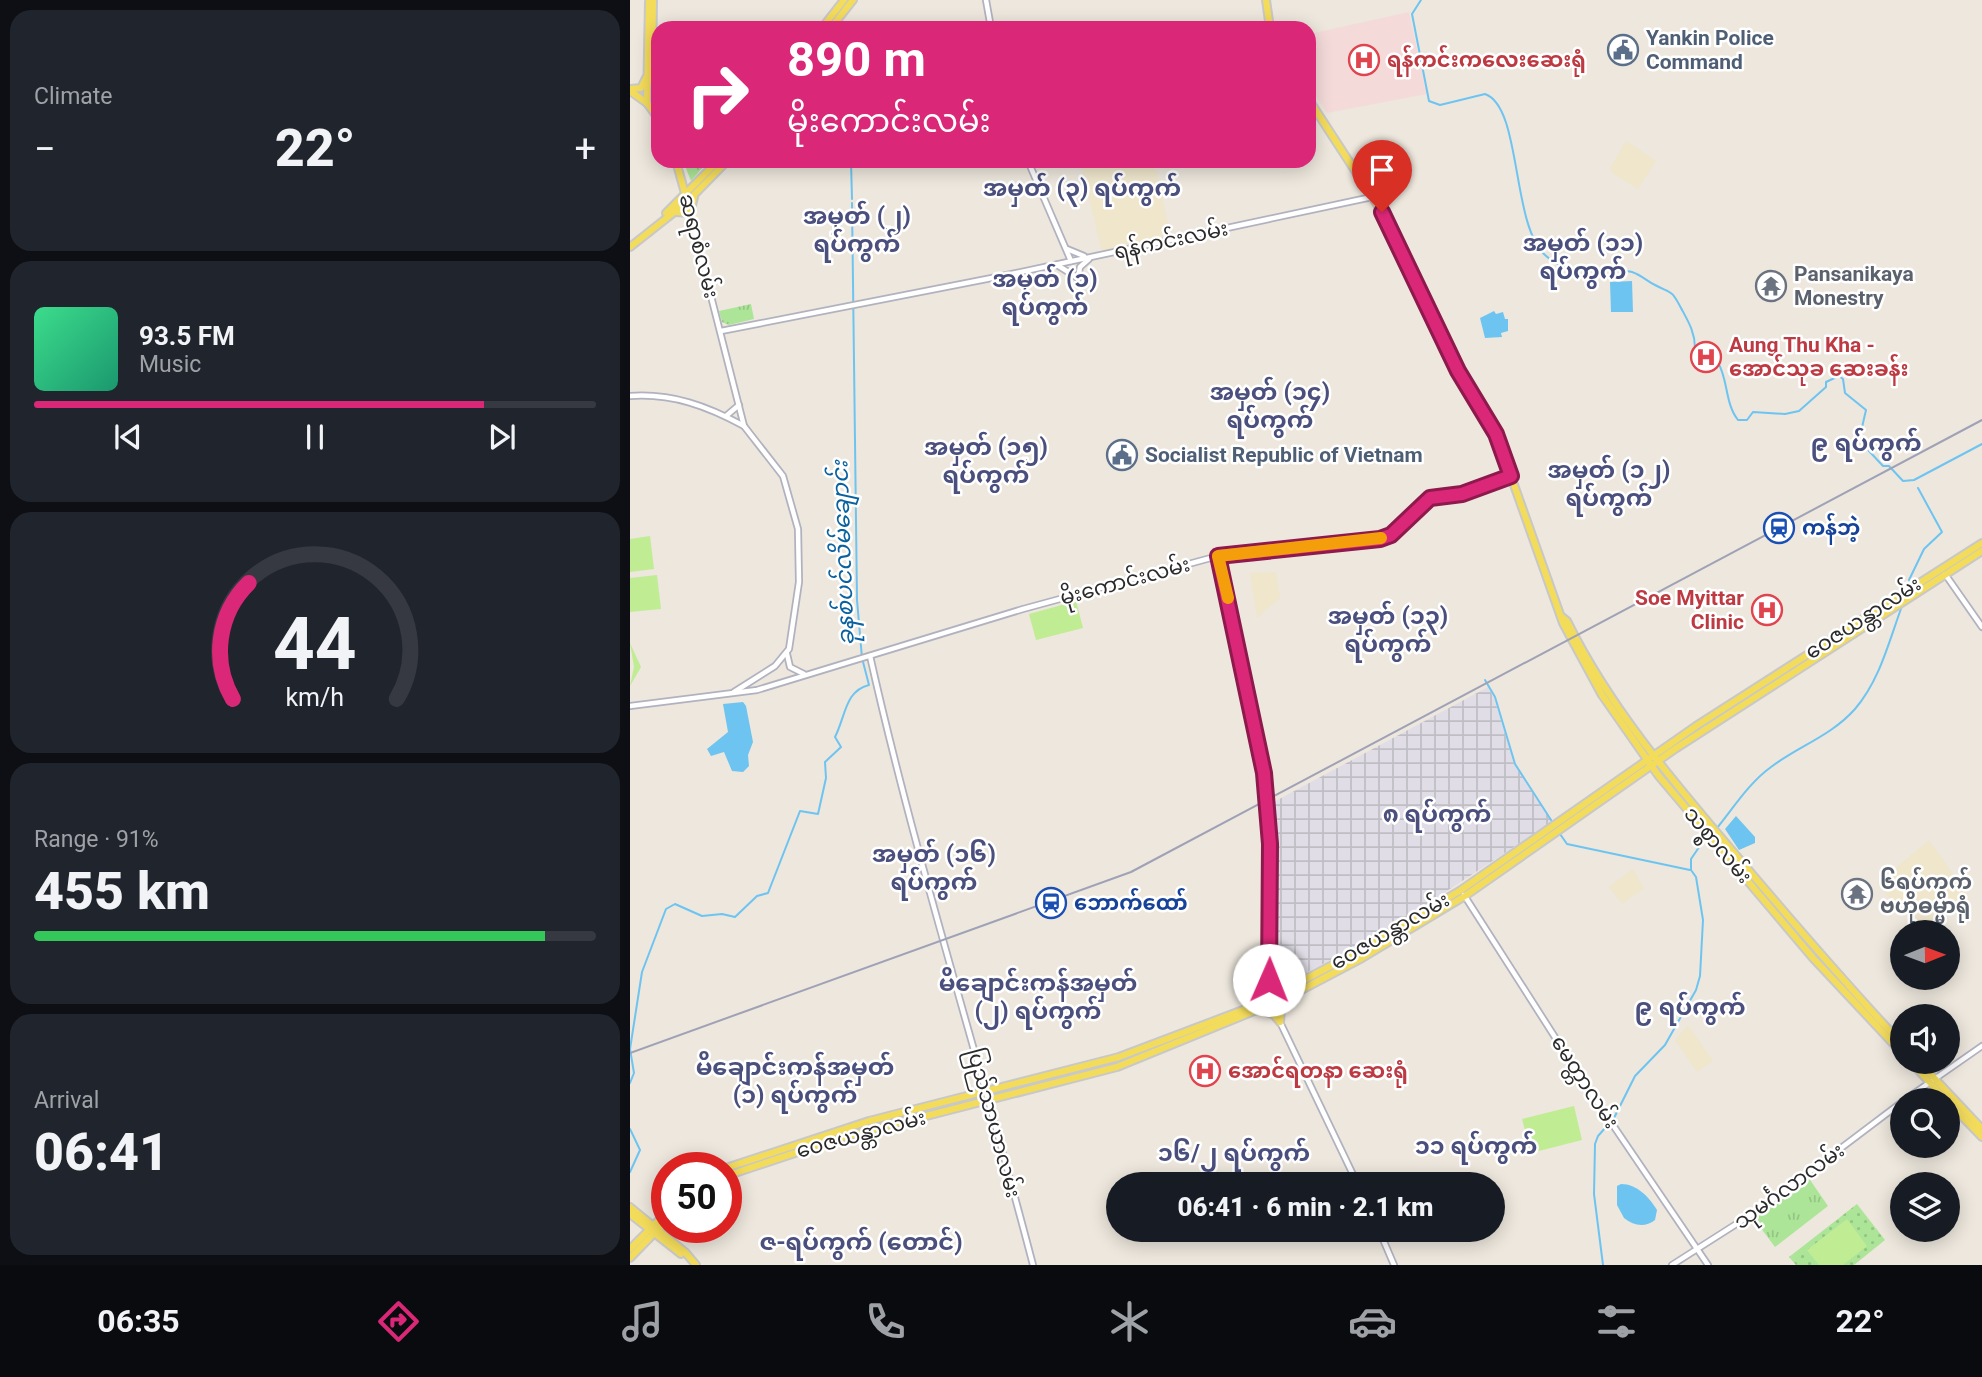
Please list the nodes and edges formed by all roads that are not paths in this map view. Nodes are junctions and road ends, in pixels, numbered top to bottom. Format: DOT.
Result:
graph roads {
  1 [pos="651,0"];
  2 [pos="844,0"];
  3 [pos="853,0"];
  4 [pos="986,0"];
  5 [pos="1266,0"];
  6 [pos="841,9"];
  7 [pos="829,21"];
  8 [pos="835,21"];
  9 [pos="990,21"];
  10 [pos="1270,21"];
  11 [pos="649,74"];
  12 [pos="630,90"];
  13 [pos="651,95"];
  14 [pos="651,104"];
  15 [pos="1316,108"];
  16 [pos="678,168"];
  17 [pos="714,168"];
  18 [pos="1031,168"];
  19 [pos="682,181"];
  20 [pos="697,188"];
  21 [pos="1373,196"];
  22 [pos="686,199"];
  23 [pos="670,212"];
  24 [pos="690,213"];
  25 [pos="630,245"];
  26 [pos="1064,246"];
  27 [pos="1092,257"];
  28 [pos="1071,261"];
  29 [pos="1055,264"];
  30 [pos="721,331"];
  31 [pos="630,396"];
  32 [pos="739,404"];
  33 [pos="726,416"];
  34 [pos="744,426"];
  35 [pos="1511,476"];
  36 [pos="1982,543"];
  37 [pos="1982,551"];
  38 [pos="1218,556"];
  39 [pos="1943,570"];
  40 [pos="1982,627"];
  41 [pos="1846,634"];
  42 [pos="787,654"];
  43 [pos="868,657"];
  44 [pos="808,675"];
  45 [pos="1759,685"];
  46 [pos="1764,692"];
  47 [pos="733,693"];
  48 [pos="630,706"];
  49 [pos="1673,746"];
  50 [pos="1643,749"];
  51 [pos="1652,761"];
  52 [pos="1634,773"];
  53 [pos="1662,773"];
  54 [pos="1463,893"];
  55 [pos="1269,980"];
  56 [pos="1286,994"];
  57 [pos="1272,1000"];
  58 [pos="1260,1006"];
  59 [pos="1280,1022"];
  60 [pos="1890,1031"];
  61 [pos="1890,1040"];
  62 [pos="1982,1046"];
  63 [pos="1132,1053"];
  64 [pos="1135,1061"];
  65 [pos="1924,1074"];
  66 [pos="1927,1074"];
  67 [pos="1931,1080"];
  68 [pos="1920,1088"];
  69 [pos="1937,1088"];
  70 [pos="988,1096"];
  71 [pos="1890,1111"];
  72 [pos="1960,1115"];
  73 [pos="869,1122"];
  74 [pos="1982,1129"];
  75 [pos="872,1130"];
  76 [pos="1982,1138"];
  77 [pos="742,1168"];
  78 [pos="742,1169"];
  79 [pos="1353,1172"];
  80 [pos="630,1207"];
  81 [pos="635,1216"];
  82 [pos="651,1228"];
  83 [pos="651,1232"];
  84 [pos="643,1240"];
  85 [pos="651,1240"];
  86 [pos="1384,1242"];
  87 [pos="669,1243"];
  88 [pos="630,1250"];
  89 [pos="1696,1251"];
  90 [pos="630,1258"];
  91 [pos="694,1265"];
  92 [pos="1033,1265"];
  93 [pos="1394,1265"];
  94 [pos="1672,1265"];
  95 [pos="1708,1265"];
  1 -- 11 [label="main road"];
  2 -- 6 [label="main road"];
  3 -- 6 [label="main road"];
  4 -- 9 [label="main road"];
  5 -- 10 [label="main road"];
  6 -- 7 [label="main road"];
  6 -- 8 [label="main road"];
  11 -- 12 [label="main road"];
  11 -- 13 [label="main road"];
  12 -- 14 [label="main road"];
  15 -- 21 [label="main road, သစ္စာလမ်း"];
  16 -- 19 [label="main road, ဆရာစံလမ်း"];
  17 -- 20 [label="main road"];
  18 -- 26 [label="main road"];
  19 -- 20 [label="main road"];
  19 -- 22 [label="main road, ဆရာစံလမ်း"];
  19 -- 23 [label="main road"];
  20 -- 22 [label="main road"];
  20 -- 24 [label="main road"];
  21 -- 27 [label="main road, ရန်ကင်းလမ်း"];
  21 -- 35 [label="main road, သစ္စာလမ်း"];
  22 -- 23 [label="main road"];
  22 -- 24 [label="main road, ဆရာစံလမ်း"];
  23 -- 24 [label="main road"];
  23 -- 25 [label="main road"];
  24 -- 30 [label="main road, ဆရာစံလမ်း"];
  26 -- 27 [label="main road"];
  26 -- 28 [label="main road"];
  26 -- 29 [label="main road"];
  27 -- 28 [label="main road, ရန်ကင်းလမ်း"];
  27 -- 29 [label="main road"];
  28 -- 29 [label="main road, ရန်ကင်းလမ်း"];
  29 -- 30 [label="main road, ရန်ကင်းလမ်း"];
  30 -- 32 [label="main road, ဆရာစံလမ်း"];
  31 -- 33 [label="main road"];
  32 -- 33 [label="main road"];
  32 -- 34 [label="main road, ဆရာစံလမ်း"];
  33 -- 34 [label="main road"];
  34 -- 42 [label="main road"];
  35 -- 38 [label="main road, မိုးကောင်းလမ်း"];
  35 -- 50 [label="main road, သစ္စာလမ်း"];
  36 -- 39 [label="main road, ဝေဇယန္တာလမ်း"];
  37 -- 39 [label="main road, ဝေဇယန္တာလမ်း"];
  38 -- 43 [label="main road, မိုးကောင်းလမ်း"];
  38 -- 55 [label="main road"];
  39 -- 40 [label="main road"];
  39 -- 41 [label="main road, ဝေဇယန္တာလမ်း"];
  41 -- 45 [label="main road, ဝေဇယန္တာလမ်း"];
  41 -- 46 [label="main road, ဝေဇယန္တာလမ်း"];
  42 -- 44 [label="main road"];
  42 -- 47 [label="main road"];
  43 -- 44 [label="main road, မိုးကောင်းလမ်း"];
  43 -- 70 [label="main road, ပြည်သာယာလမ်း"];
  44 -- 47 [label="main road, မိုးကောင်းလမ်း"];
  45 -- 46 [label="main road"];
  45 -- 49 [label="main road, ဝေဇယန္တာလမ်း"];
  46 -- 49 [label="main road, ဝေဇယန္တာလမ်း"];
  47 -- 48 [label="main road, မိုးကောင်းလမ်း"];
  49 -- 50 [label="main road"];
  49 -- 51 [label="main road, ဝေဇယန္တာလမ်း"];
  49 -- 53 [label="main road"];
  50 -- 51 [label="main road, သစ္စာလမ်း"];
  50 -- 52 [label="main road"];
  51 -- 52 [label="main road, ဝေဇယန္တာလမ်း"];
  51 -- 53 [label="main road, သစ္စာလမ်း"];
  52 -- 53 [label="main road"];
  52 -- 54 [label="main road, ဝေဇယန္တာလမ်း"];
  53 -- 60 [label="main road, သစ္စာလမ်း"];
  53 -- 61 [label="main road, သစ္စာလမ်း"];
  54 -- 56 [label="main road, ဝေဇယန္တာလမ်း"];
  54 -- 89 [label="main road, မေတ္တာလမ်း"];
  55 -- 56 [label="main road"];
  55 -- 57 [label="main road"];
  55 -- 58 [label="main road"];
  56 -- 57 [label="main road, ဝေဇယန္တာလမ်း"];
  56 -- 59 [label="main road"];
  57 -- 58 [label="main road, ဝေဇယန္တာလမ်း"];
  57 -- 59 [label="main road"];
  58 -- 59 [label="main road"];
  58 -- 63 [label="main road, ဝေဇယန္တာလမ်း"];
  58 -- 64 [label="main road, ဝေဇယန္တာလမ်း"];
  59 -- 79 [label="main road"];
  62 -- 67 [label="main road, သုမင်္ဂလာလမ်း"];
  63 -- 64 [label="main road"];
  63 -- 70 [label="main road, ဝေဇယန္တာလမ်း"];
  64 -- 70 [label="main road, ဝေဇယန္တာလမ်း"];
  65 -- 67 [label="main road"];
  66 -- 67 [label="main road"];
  67 -- 68 [label="main road, သုမင်္ဂလာလမ်း"];
  67 -- 69 [label="main road"];
  67 -- 74 [label="main road"];
  70 -- 73 [label="main road, ဝေဇယန္တာလမ်း"];
  70 -- 75 [label="main road, ဝေဇယန္တာလမ်း"];
  70 -- 92 [label="main road, ပြည်သာယာလမ်း"];
  71 -- 89 [label="main road, သုမင်္ဂလာလမ်း"];
  72 -- 76 [label="main road"];
  73 -- 75 [label="main road"];
  73 -- 77 [label="main road, ဝေဇယန္တာလမ်း"];
  75 -- 78 [label="main road, ဝေဇယန္တာလမ်း"];
  80 -- 81 [label="main road"];
  81 -- 82 [label="main road"];
  81 -- 84 [label="main road"];
  83 -- 84 [label="main road"];
  84 -- 85 [label="main road"];
  84 -- 88 [label="main road"];
  84 -- 90 [label="main road"];
  86 -- 93 [label="main road"];
  87 -- 91 [label="main road"];
  89 -- 94 [label="main road, သုမင်္ဂလာလမ်း"];
  89 -- 95 [label="main road, မေတ္တာလမ်း"];
}
